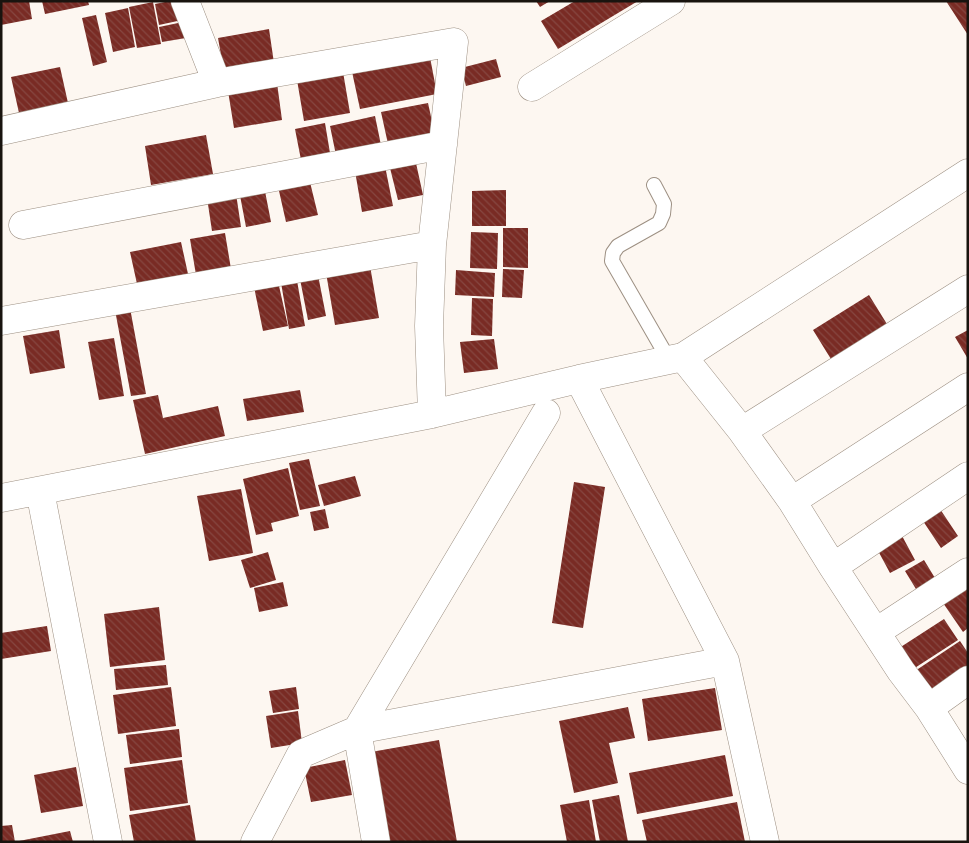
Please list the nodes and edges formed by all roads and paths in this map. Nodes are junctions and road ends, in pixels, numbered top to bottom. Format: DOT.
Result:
graph roads {
  1 [pos="185,1"];
  2 [pos="671,1"];
  3 [pos="217,83"];
  4 [pos="532,87"];
  5 [pos="1,131"];
  6 [pos="444,145"];
  7 [pos="968,173"];
  8 [pos="654,185"];
  9 [pos="23,225"];
  10 [pos="432,245"];
  11 [pos="968,289"];
  12 [pos="1,321"];
  13 [pos="676,358"];
  14 [pos="579,379"];
  15 [pos="968,387"];
  16 [pos="546,413"];
  17 [pos="432,414"];
  18 [pos="742,431"];
  19 [pos="968,476"];
  20 [pos="40,491"];
  21 [pos="1,498"];
  22 [pos="792,501"];
  23 [pos="833,566"];
  24 [pos="968,572"];
  25 [pos="876,632"];
  26 [pos="724,661"];
  27 [pos="968,680"];
  28 [pos="930,708"];
  29 [pos="357,730"];
  30 [pos="967,765"];
  31 [pos="108,842"];
  32 [pos="255,842"];
  33 [pos="376,842"];
  34 [pos="765,842"];
  1 -- 3 [label="street"];
  2 -- 4 [label="street"];
  3 -- 5 [label="street"];
  3 -- 6 [label="street"];
  6 -- 9 [label="street"];
  6 -- 10 [label="street"];
  7 -- 13 [label="street"];
  8 -- 13 [label="lane"];
  10 -- 12 [label="street"];
  10 -- 17 [label="street"];
  11 -- 18 [label="street"];
  13 -- 14 [label="street"];
  13 -- 18 [label="street"];
  14 -- 17 [label="street"];
  14 -- 26 [label="street"];
  15 -- 22 [label="street"];
  16 -- 29 [label="street"];
  17 -- 20 [label="street"];
  18 -- 22 [label="street"];
  19 -- 23 [label="street"];
  20 -- 21 [label="street"];
  20 -- 31 [label="street"];
  22 -- 23 [label="street"];
  23 -- 25 [label="street"];
  24 -- 25 [label="street"];
  25 -- 28 [label="street"];
  26 -- 29 [label="street"];
  26 -- 34 [label="street"];
  27 -- 28 [label="street"];
  28 -- 30 [label="street"];
  29 -- 32 [label="street"];
  29 -- 33 [label="street"];
}
